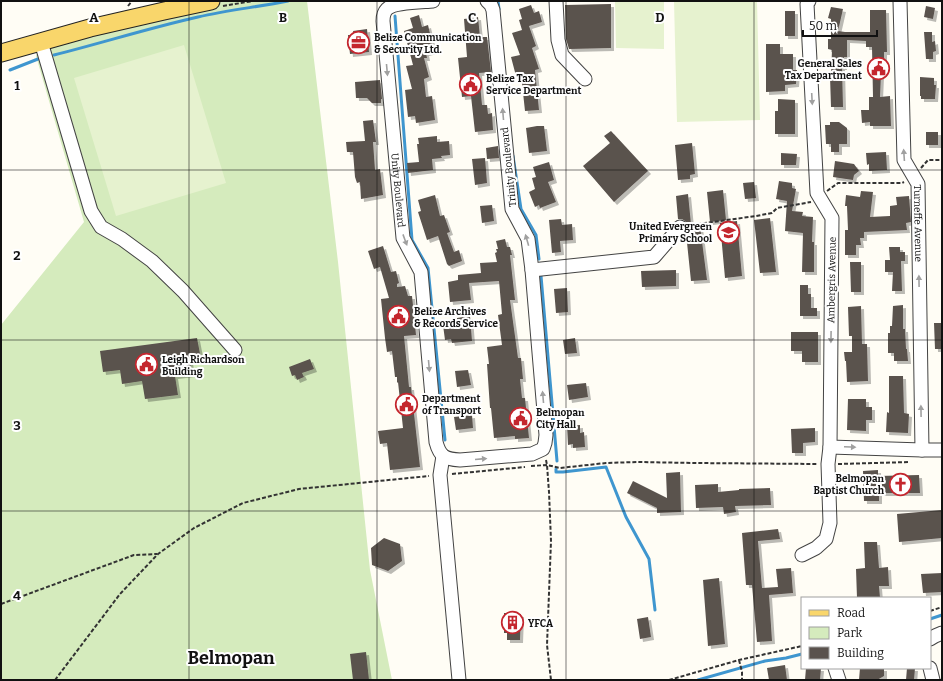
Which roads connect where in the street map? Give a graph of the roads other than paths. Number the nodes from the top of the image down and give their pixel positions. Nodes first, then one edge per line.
1 (211, 1) edge
2 (432, 1) edge
3 (487, 1) edge
4 (556, 1) edge
5 (900, 1) edge
6 (808, 3) edge
7 (41, 42) junction
8 (1, 53) edge
9 (585, 79) dead end
10 (680, 227) dead end
11 (532, 270) junction
12 (235, 350) dead end
13 (830, 447) junction
14 (922, 450) junction
15 (942, 450) edge
16 (443, 456) junction
17 (802, 554) dead end
18 (942, 633) edge
19 (931, 638) edge
20 (835, 669) edge
21 (930, 669) edge
22 (460, 680) edge
23 (839, 680) edge
24 (933, 680) edge

1 - 7 main road
2 -> 16 street, Unity Boulevard
11 -> 3 street, Trinity Boulevard
4 - 9 street
14 -> 5 street, Turneffe Avenue
6 -> 13 street, Ambergris Avenue
7 - 8 main road
7 - 12 street
10 - 11 street
16 -> 11 street, Trinity Boulevard
13 -> 14 street
13 - 17 street, Ambergris Avenue
14 - 15 street
16 - 22 street
18 - 19 street
20 - 23 street
21 - 24 street

